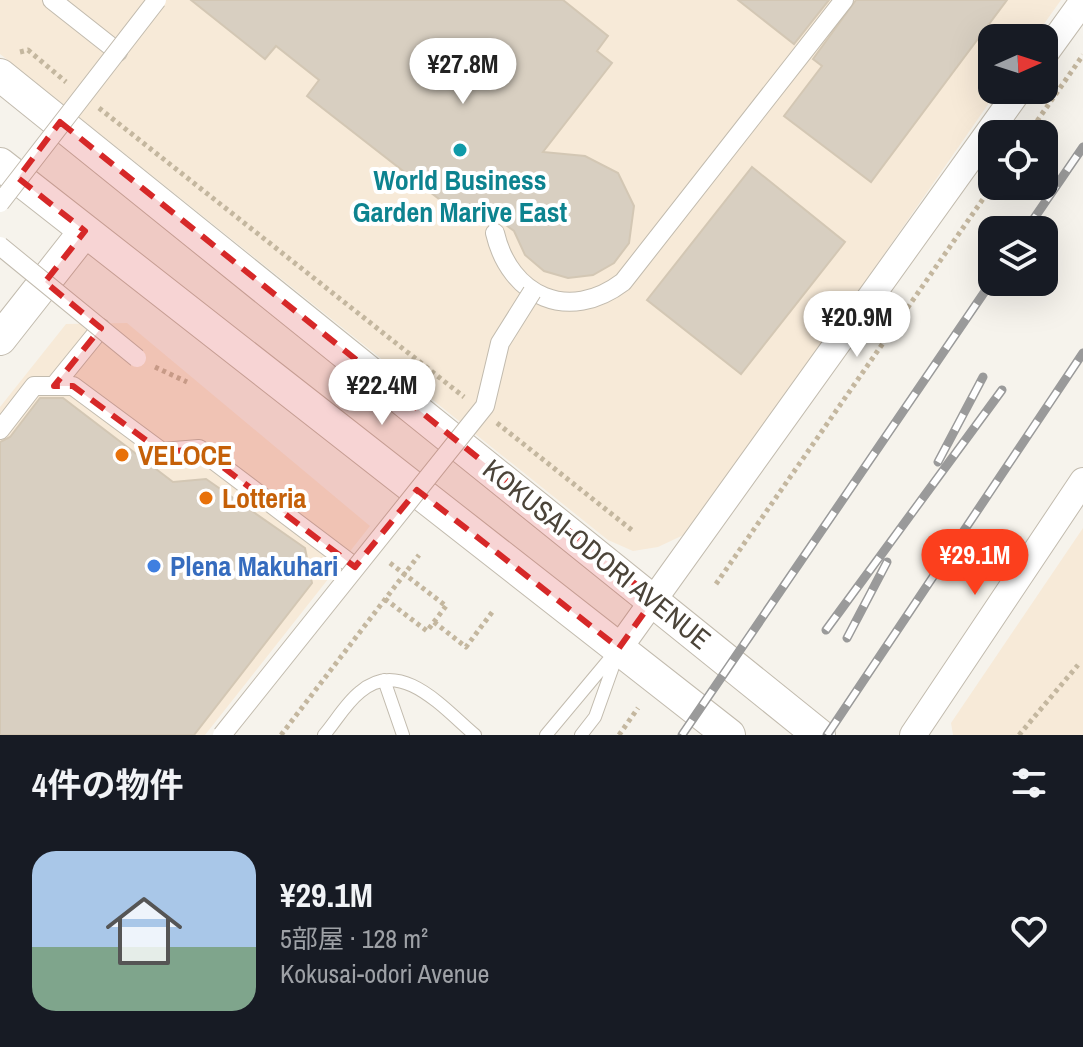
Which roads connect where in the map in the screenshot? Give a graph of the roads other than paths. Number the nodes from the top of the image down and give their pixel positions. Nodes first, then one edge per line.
1 (52, 0) edge
2 (157, 0) edge
3 (844, 0) edge
4 (1083, 1) edge
5 (1058, 36) edge
6 (118, 52) junction
7 (4, 60) edge
8 (1009, 104) edge
9 (0, 164) edge
10 (0, 203) edge
11 (85, 231) junction
12 (495, 233) dead end
13 (0, 246) edge
14 (532, 292) junction
15 (101, 328) junction
16 (0, 339) edge
17 (137, 358) road end
18 (54, 386) junction
19 (0, 430) edge
20 (1083, 481) edge
21 (355, 567) junction
22 (654, 599) junction
23 (619, 648) junction
24 (384, 680) junction
25 (222, 735) edge
26 (324, 735) edge
27 (403, 735) edge
28 (475, 735) edge
29 (546, 735) edge
30 (581, 735) edge
31 (729, 735) edge
32 (819, 735) edge
33 (913, 735) edge

1 - 6 street
2 - 6 street, bridge
3 - 14 street
4 - 5 street
6 - 10 street, bridge
7 - 22 street, KOKUSAI-ODORI AVENUE
8 - 22 street
9 - 11 street, KOKUSAI-ODORI AVENUE
11 - 16 street
11 - 23 street, KOKUSAI-ODORI AVENUE
12 - 14 street
13 - 15 street, bridge
14 - 21 street, bridge
15 - 17 street, bridge
15 - 18 street
18 - 19 street
18 - 21 street
20 - 33 street
21 - 25 street, bridge
22 - 23 street
22 - 32 street, KOKUSAI-ODORI AVENUE
23 - 29 lane
23 - 30 lane
23 - 31 street, KOKUSAI-ODORI AVENUE
24 - 26 lane
24 - 27 lane
24 - 28 lane

